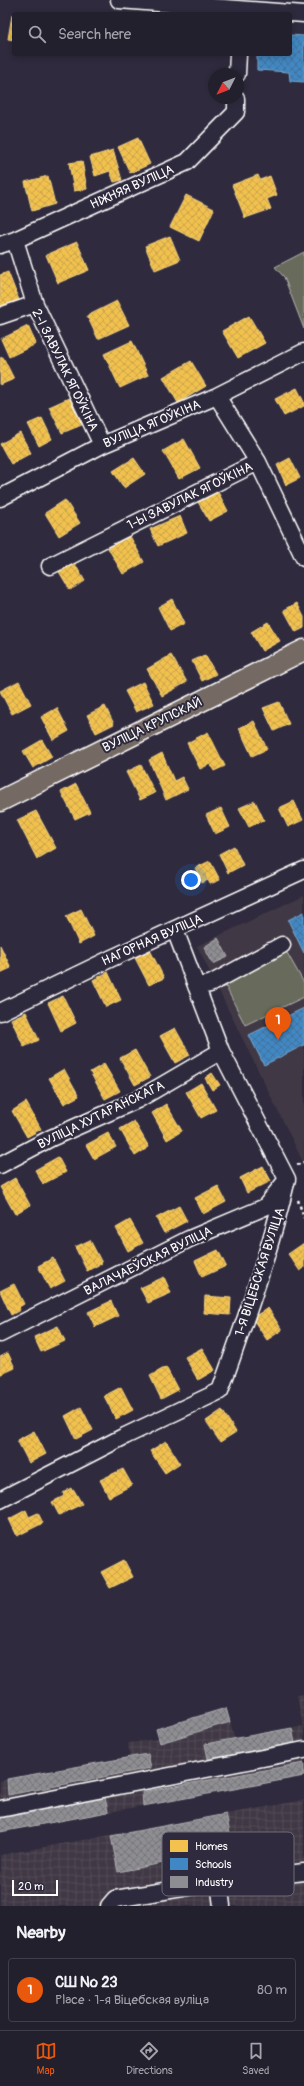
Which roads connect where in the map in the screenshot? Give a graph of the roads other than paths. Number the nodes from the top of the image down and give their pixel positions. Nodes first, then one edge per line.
1 (119, 0) edge
2 (240, 12) edge
3 (292, 14) edge
4 (304, 14) edge
5 (238, 56) edge
6 (237, 68) edge
7 (236, 104) edge
8 (7, 242) edge
9 (35, 304) junction
10 (0, 316) edge
11 (304, 352) edge
12 (217, 396) junction
13 (102, 445) junction
14 (258, 462) junction
15 (0, 498) edge
16 (304, 558) edge
17 (50, 566) dead end
18 (304, 650) edge
19 (0, 801) edge
20 (304, 870) edge
21 (175, 930) junction
22 (282, 946) dead end
23 (196, 986) junction
24 (0, 1012) edge
25 (221, 1052) junction
26 (0, 1165) edge
27 (287, 1179) junction
28 (0, 1334) edge
29 (0, 1500) edge
30 (304, 1750) edge
31 (0, 1809) edge
32 (304, 1872) edge
33 (294, 1873) edge
34 (162, 1891) edge
35 (221, 1896) edge
36 (109, 1906) edge
37 (222, 1906) edge

1 - 2 street
3 - 4 street
5 - 6 street
7 - 8 street, НІЖНЯЯ ВУЛІЦА
8 - 9 street
9 - 10 street, 2-І ЗАВУЛАК ЯГОЎКІНА
9 - 13 street, 2-І ЗАВУЛАК ЯГОЎКІНА
11 - 12 street, ВУЛІЦА ЯГОЎКІНА
12 - 13 street, ВУЛІЦА ЯГОЎКІНА
12 - 14 street
13 - 15 street, ВУЛІЦА ЯГОЎКІНА
14 - 16 street, 1-Ы ЗАВУЛАК ЯГОЎКІНА
14 - 17 street, 1-Ы ЗАВУЛАК ЯГОЎКІНА
18 - 19 main road, ВУЛІЦА КРУПСКАЙ
20 - 21 street, НАГОРНАЯ ВУЛІЦА
21 - 23 street
21 - 24 street, НАГОРНАЯ ВУЛІЦА
22 - 23 street
23 - 25 street
25 - 26 street, ВУЛІЦА ХУТАРАНСКАГА
25 - 27 street
27 - 28 street, ВАЛАЧАЕЎСКАЯ ВУЛІЦА
27 - 29 street, 1-Я ВІЦЕБСКАЯ ВУЛІЦА
30 - 31 street
32 - 33 street
34 - 36 street
35 - 37 street

